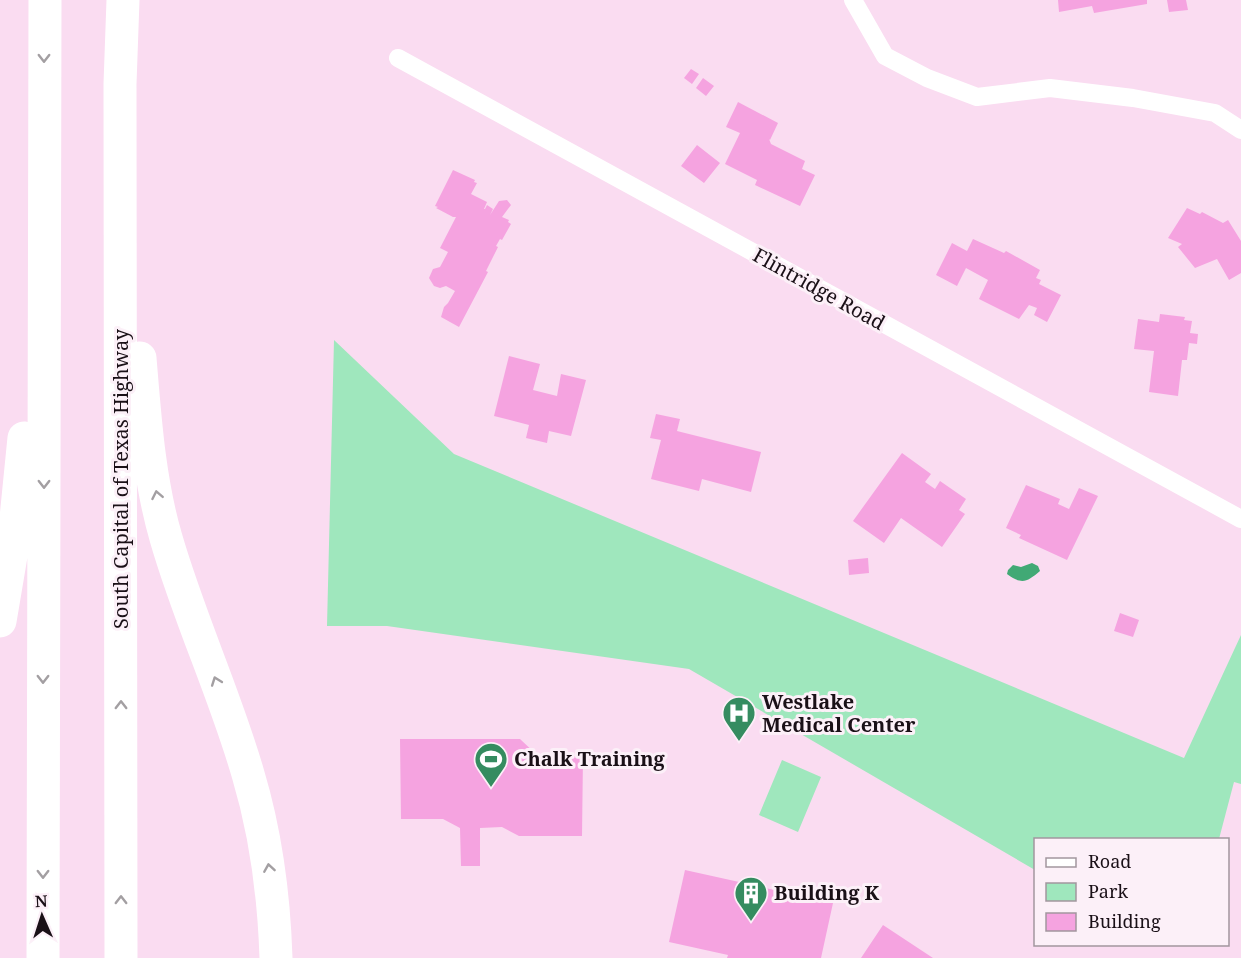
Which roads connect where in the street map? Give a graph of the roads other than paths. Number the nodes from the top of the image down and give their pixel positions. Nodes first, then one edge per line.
1 (45, 0) edge
2 (123, 0) edge
3 (853, 0) edge
4 (398, 58) dead end
5 (120, 84) junction
6 (1241, 130) edge
7 (44, 185) junction
8 (1241, 519) edge
9 (0, 621) edge
10 (43, 958) edge
11 (121, 958) edge
12 (276, 958) edge

1 -> 7 highway
2 - 5 highway, South Capital of Texas Highway
3 - 6 street
4 - 8 street, Flintridge Road
11 -> 5 highway, South Capital of Texas Highway
12 -> 5 highway
7 - 9 highway
7 -> 10 highway

